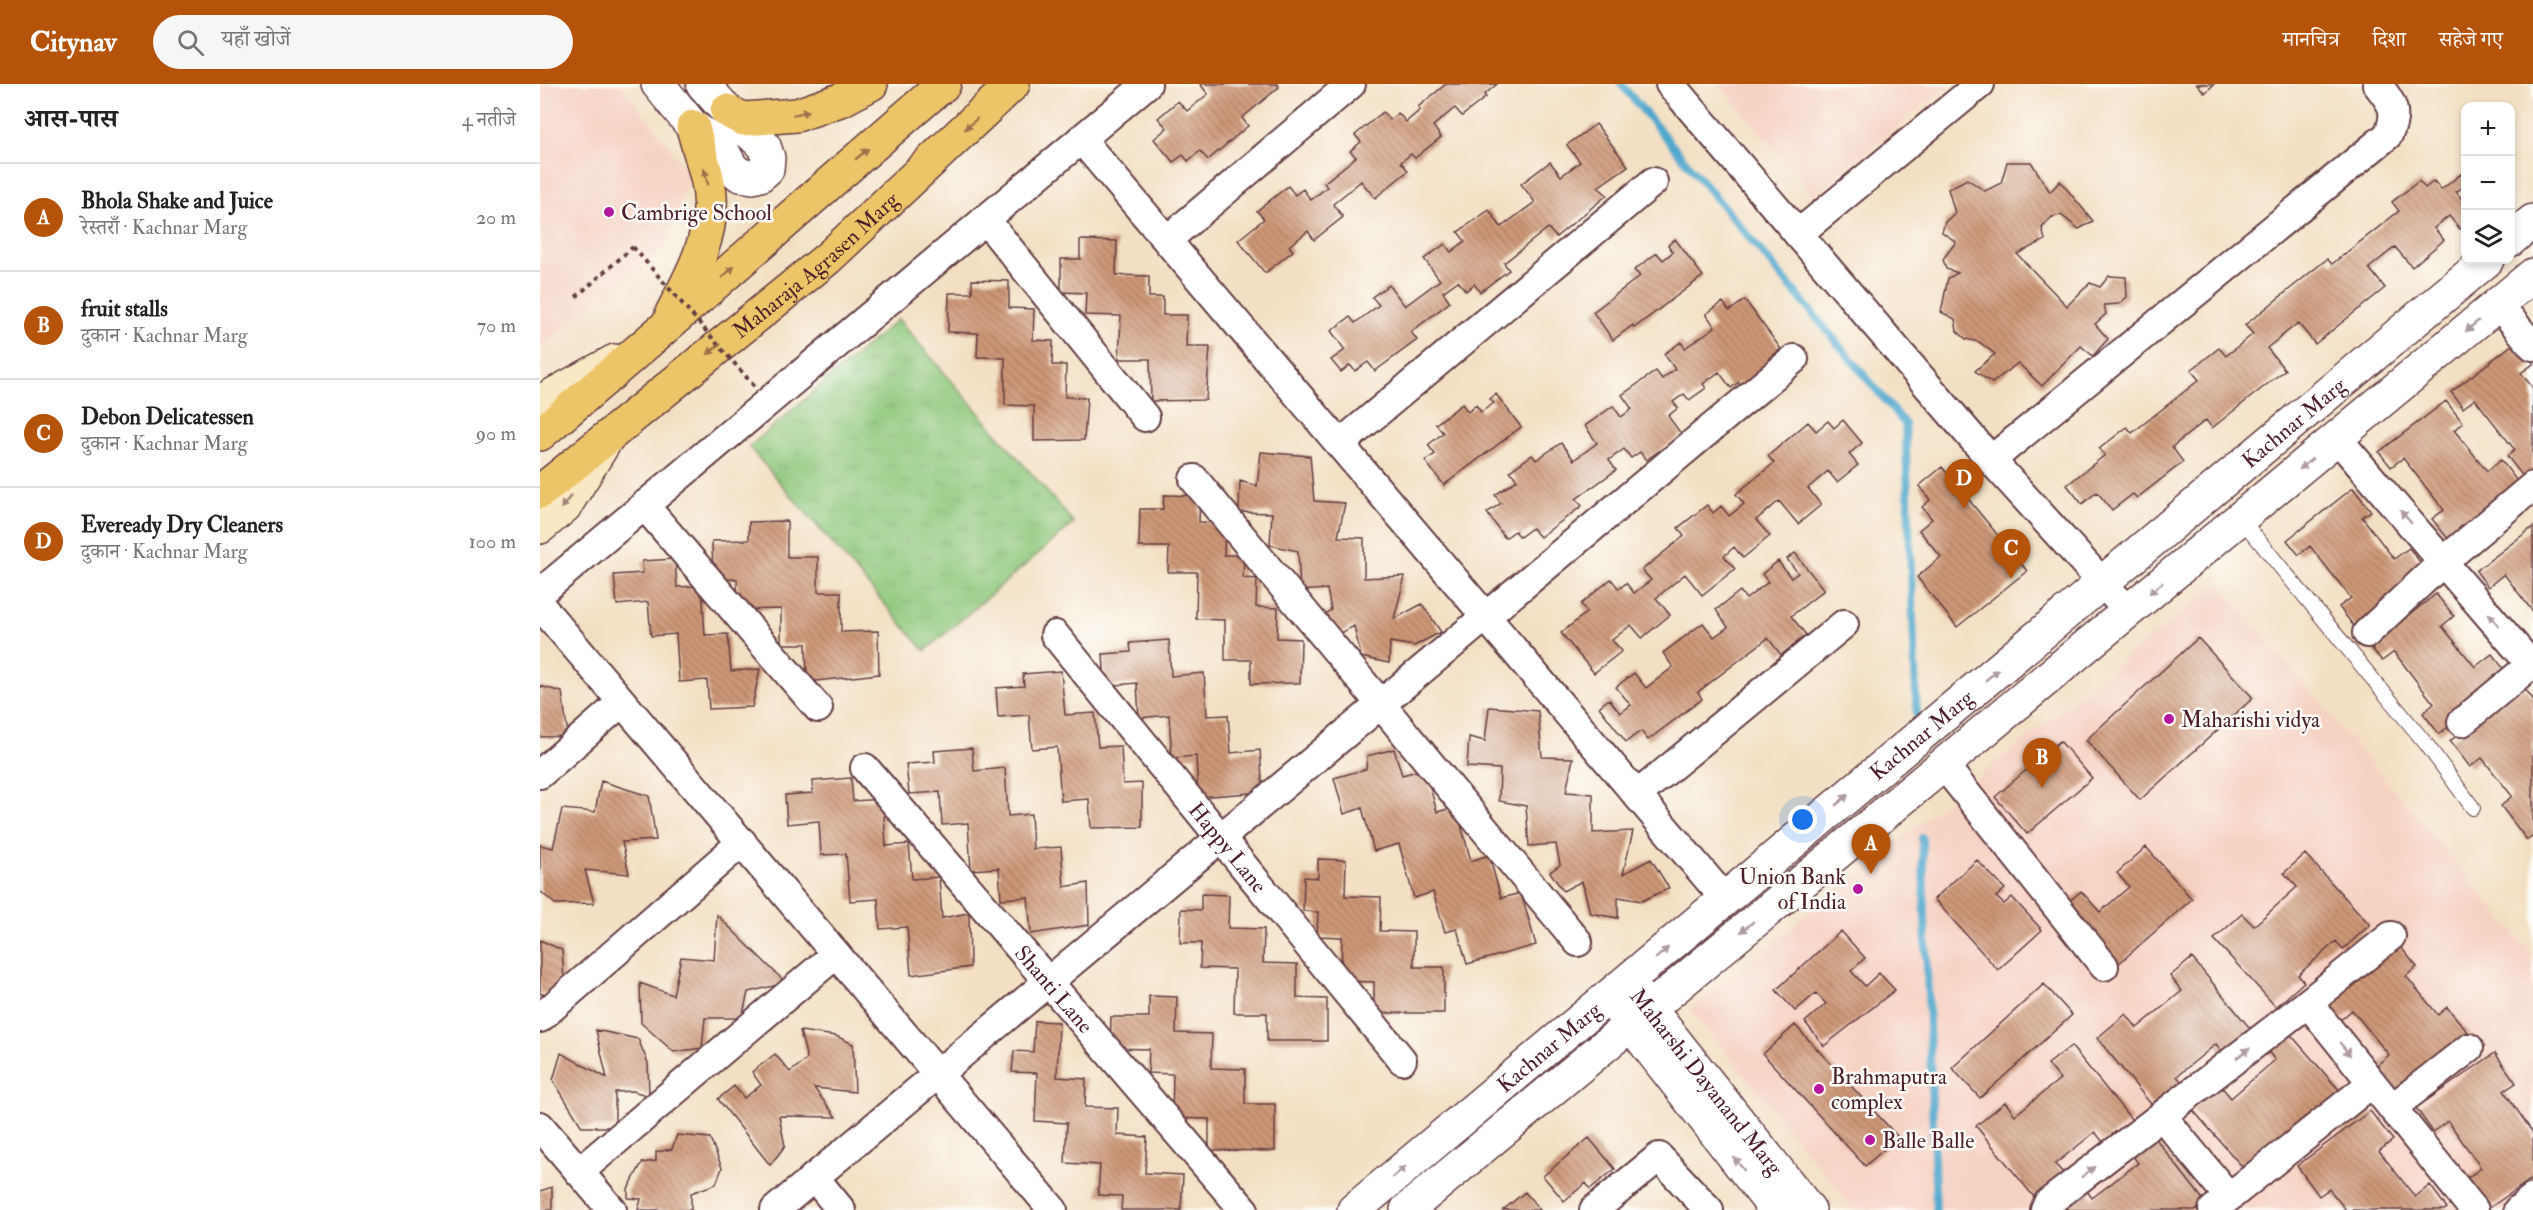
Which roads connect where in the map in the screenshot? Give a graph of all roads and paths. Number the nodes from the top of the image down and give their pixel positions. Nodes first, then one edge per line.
1 (658, 84) edge
2 (703, 84) edge
3 (871, 84) edge
4 (944, 84) edge
5 (1013, 84) edge
6 (1147, 84) edge
7 (1351, 84) edge
8 (1670, 84) edge
9 (1980, 84) edge
10 (2377, 84) edge
11 (727, 111) junction
12 (693, 127) junction
13 (1081, 139) junction
14 (1653, 182) dead end
15 (985, 219) junction
16 (2533, 221) edge
17 (1798, 234) junction
18 (2515, 237) edge
19 (1167, 240) junction
20 (2482, 264) edge
21 (2533, 275) edge
22 (576, 297) dead end
23 (2498, 304) junction
24 (658, 335) junction
25 (2533, 346) edge
26 (1794, 359) dead end
27 (755, 387) dead end
28 (540, 402) edge
29 (1145, 417) dead end
30 (540, 434) edge
31 (608, 436) junction
32 (2337, 438) junction
33 (1340, 444) junction
34 (1991, 460) junction
35 (1194, 479) dead end
36 (2533, 486) edge
37 (540, 492) edge
38 (644, 505) junction
39 (2241, 519) junction
40 (540, 527) edge
41 (2444, 561) junction
42 (2103, 581) junction
43 (540, 593) edge
44 (540, 605) edge
45 (2128, 611) junction
46 (1486, 616) junction
47 (1844, 624) dead end
48 (2367, 633) dead end
49 (1054, 635) dead end
50 (2532, 665) edge
51 (622, 702) junction
52 (1382, 703) junction
53 (818, 708) dead end
54 (2463, 722) dead end
55 (1943, 764) junction
56 (865, 768) dead end
57 (540, 774) edge
58 (1637, 795) junction
59 (2473, 808) dead end
60 (1221, 838) junction
61 (742, 842) junction
62 (1725, 899) junction
63 (2391, 936) dead end
64 (1578, 942) dead end
65 (836, 954) junction
66 (2104, 966) dead end
67 (1048, 981) junction
68 (1618, 989) junction
69 (2308, 1003) junction
70 (1640, 1016) junction
71 (540, 1018) edge
72 (2469, 1048) dead end
73 (1402, 1060) dead end
74 (938, 1074) junction
75 (2372, 1083) junction
76 (2392, 1108) junction
77 (2162, 1116) junction
78 (540, 1126) edge
79 (579, 1172) junction
80 (814, 1177) junction
81 (2533, 1198) edge
82 (2221, 1204) edge
83 (612, 1210) edge
84 (775, 1210) edge
85 (841, 1210) edge
86 (1053, 1210) edge
87 (1244, 1210) edge
88 (1354, 1210) edge
89 (1407, 1210) edge
90 (1594, 1210) edge
91 (1709, 1210) edge
92 (1776, 1210) edge
93 (1809, 1210) edge
94 (2045, 1210) edge
95 (2474, 1210) edge
96 (2518, 1210) edge

1 - 12 street
2 - 11 street
11 -> 3 main road
24 -> 4 main road
5 -> 31 main road, Maharaja Agrasen Marg
6 - 13 street
7 - 19 street
8 - 17 street
9 - 17 street
10 - 34 street
11 - 12 street
24 -> 12 main road
13 - 15 street
13 - 19 street
14 - 33 street
15 - 29 street
15 - 38 street
16 - 18 street
17 - 34 street
19 - 33 street
20 - 42 street, Kachnar Marg
21 - 23 street, Kachnar Marg
22 - 27 path, bridge
23 - 25 street
23 -> 32 street, Kachnar Marg
24 - 28 main road
24 - 30 main road
26 - 46 street
31 - 37 main road, Maharaja Agrasen Marg
31 -> 40 main road
32 -> 39 street, Kachnar Marg
41 -> 32 street
33 - 46 street
34 - 42 street
35 - 52 street
36 - 41 street
38 - 43 street
38 - 53 street
39 -> 45 street, Kachnar Marg
39 - 59 lane
41 - 48 street
50 -> 41 street
42 - 45 street
62 -> 42 street, Kachnar Marg
44 - 51 street
45 - 55 street, Kachnar Marg
46 - 52 street
46 - 58 street
47 - 58 street
49 - 60 street, Happy Lane
50 - 54 street
51 - 57 street
51 - 61 street
52 - 60 street
52 - 64 street
55 - 66 street
55 -> 70 street, Kachnar Marg
56 - 67 street, Shanti Lane
58 - 62 street
60 - 67 street
60 - 73 street, Happy Lane
61 - 65 street
61 - 71 street
68 -> 62 street, Kachnar Marg
63 - 69 street
65 - 74 street
65 - 79 street
67 - 74 street
67 - 87 street, Shanti Lane
68 - 70 street, Maharshi Dayanand Marg
88 -> 68 street, Kachnar Marg
69 -> 75 street
77 -> 69 street
70 - 89 street, Kachnar Marg
92 -> 70 street, Maharshi Dayanand Marg
70 - 93 street, Maharshi Dayanand Marg
72 - 76 street
74 - 80 street
74 - 86 street
75 - 76 street
75 - 82 street
76 - 95 street
77 - 82 street
94 -> 77 street
78 - 79 street
79 - 83 street
80 - 84 street
80 - 85 street
81 - 96 street
90 - 91 street

